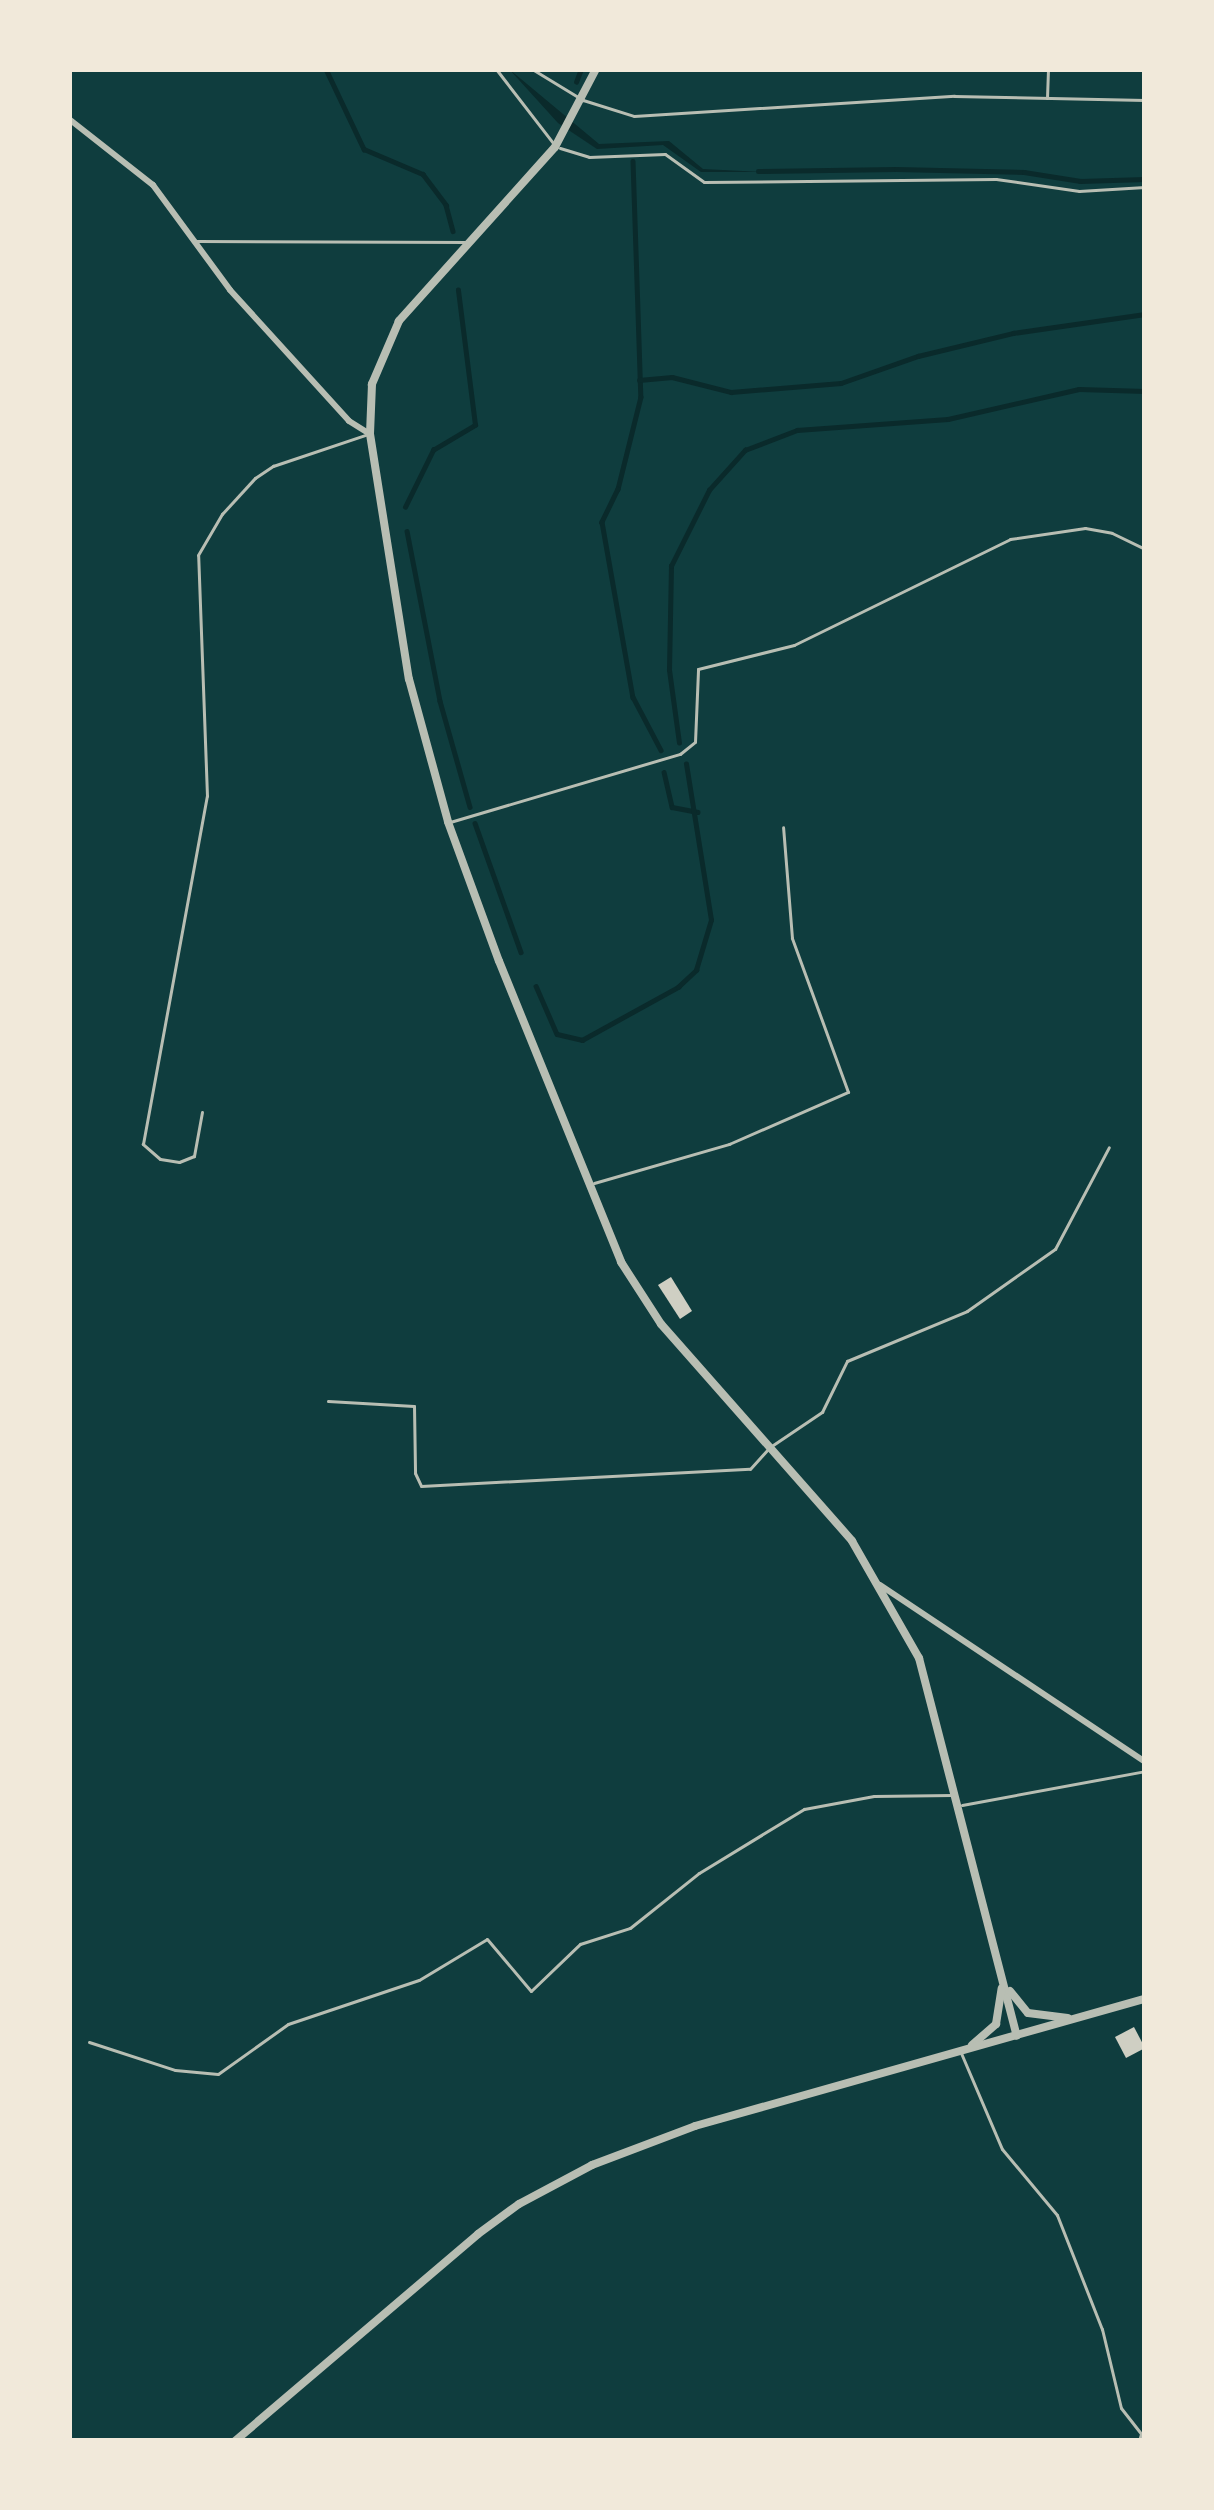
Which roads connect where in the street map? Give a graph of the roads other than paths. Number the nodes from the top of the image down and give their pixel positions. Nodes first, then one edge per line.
1 (496, 69) edge
2 (532, 69) edge
3 (596, 69) edge
4 (1048, 69) edge
5 (1047, 100) junction
6 (1145, 100) edge
7 (580, 105) junction
8 (69, 119) edge
9 (555, 147) junction
10 (1145, 188) edge
11 (197, 241) junction
12 (470, 242) junction
13 (370, 434) junction
14 (1145, 549) edge
15 (448, 822) junction
16 (783, 827) dead end
17 (202, 1112) dead end
18 (1108, 1147) dead end
19 (586, 1185) junction
20 (328, 1401) dead end
21 (770, 1447) junction
22 (880, 1585) junction
23 (1145, 1762) edge
24 (1145, 1771) edge
25 (958, 1794) junction
26 (960, 1805) junction
27 (1003, 1980) junction
28 (1145, 1999) edge
29 (1081, 2018) junction
30 (1017, 2036) junction
31 (88, 2042) dead end
32 (963, 2051) junction
33 (235, 2441) edge
34 (1139, 2441) edge

1 - 9 lane
2 - 7 lane
3 - 7 street
4 - 5 lane
5 - 6 lane
5 - 7 lane
7 - 9 street
8 - 11 street
9 - 10 lane
9 - 12 street
11 - 12 lane
11 - 13 street
12 - 13 street
13 - 15 street
13 - 17 lane
14 - 15 lane
15 - 19 street
16 - 19 lane
18 - 21 lane
19 - 21 street
20 - 21 lane
21 - 22 street
22 - 23 street
22 - 25 street
24 - 26 lane
25 - 26 street
25 - 31 lane
26 - 27 street
27 - 29 street
27 - 30 street
27 - 32 street
28 - 29 street
29 - 30 street
30 - 32 street
32 - 33 street
32 - 34 lane

